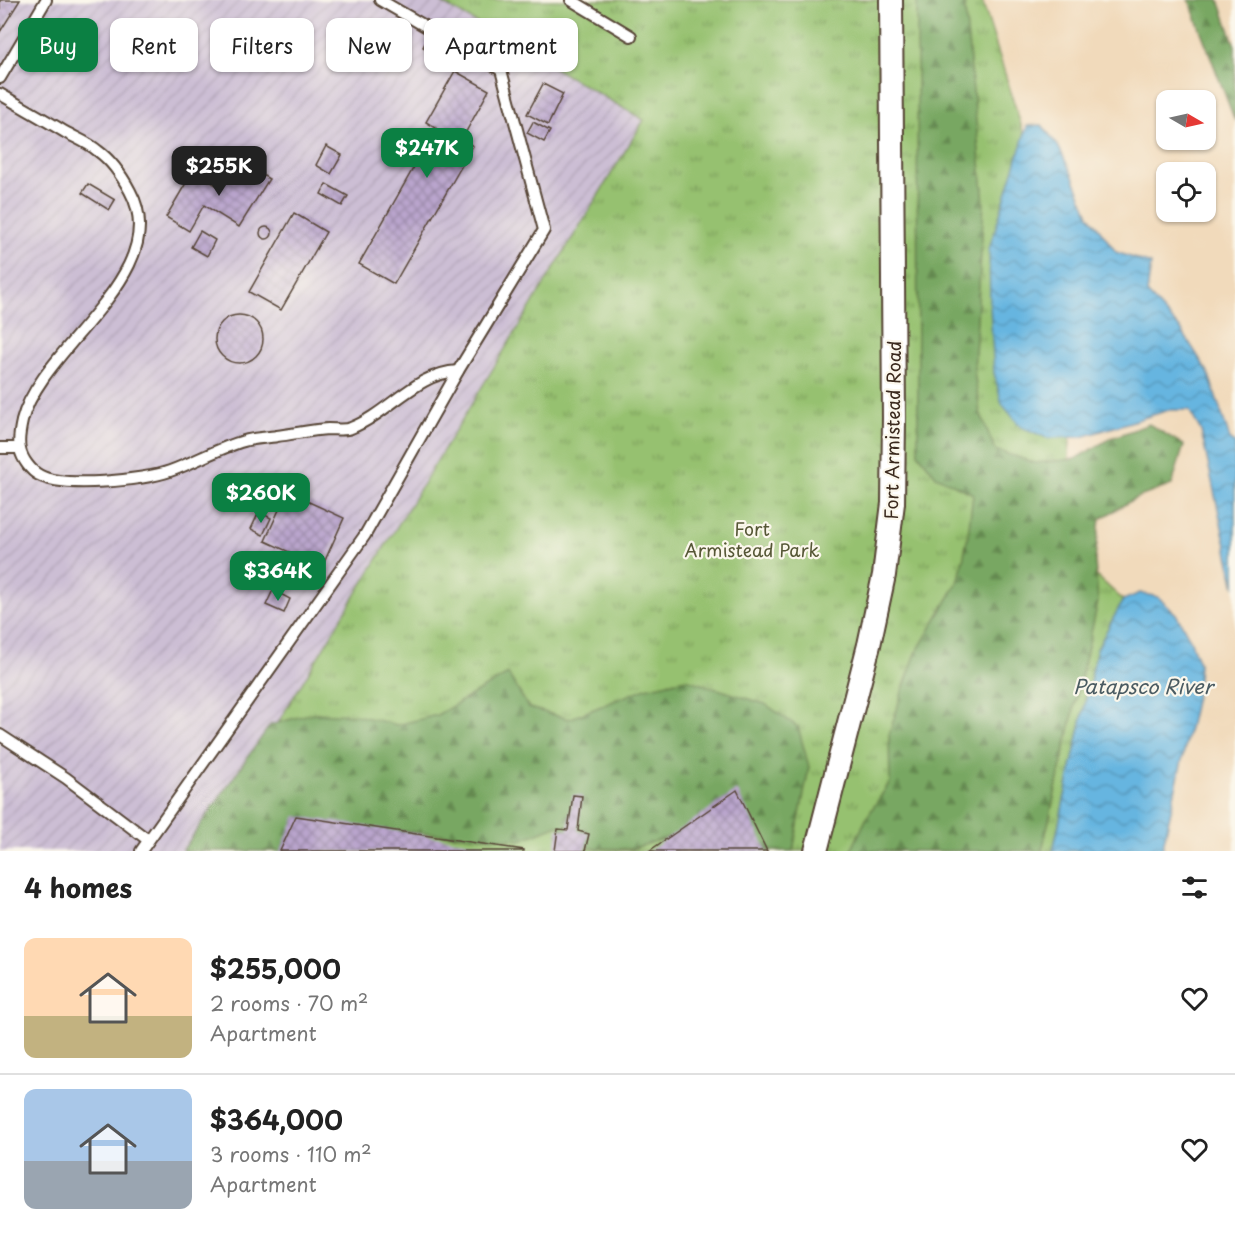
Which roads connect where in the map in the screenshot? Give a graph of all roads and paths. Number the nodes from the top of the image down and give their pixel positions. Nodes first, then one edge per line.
1 (46, 0) edge
2 (380, 0) edge
3 (571, 0) edge
4 (891, 0) edge
5 (631, 36) dead end
6 (0, 78) edge
7 (0, 94) edge
8 (458, 371) junction
9 (0, 448) edge
10 (19, 448) junction
11 (0, 735) edge
12 (148, 840) junction
13 (141, 851) edge
14 (816, 851) edge

1 - 6 lane
2 - 8 lane
3 - 5 lane
4 - 14 street, Fort Armistead Road
7 - 10 lane
8 - 10 lane
8 - 12 lane
9 - 10 lane
11 - 12 lane
12 - 13 lane

